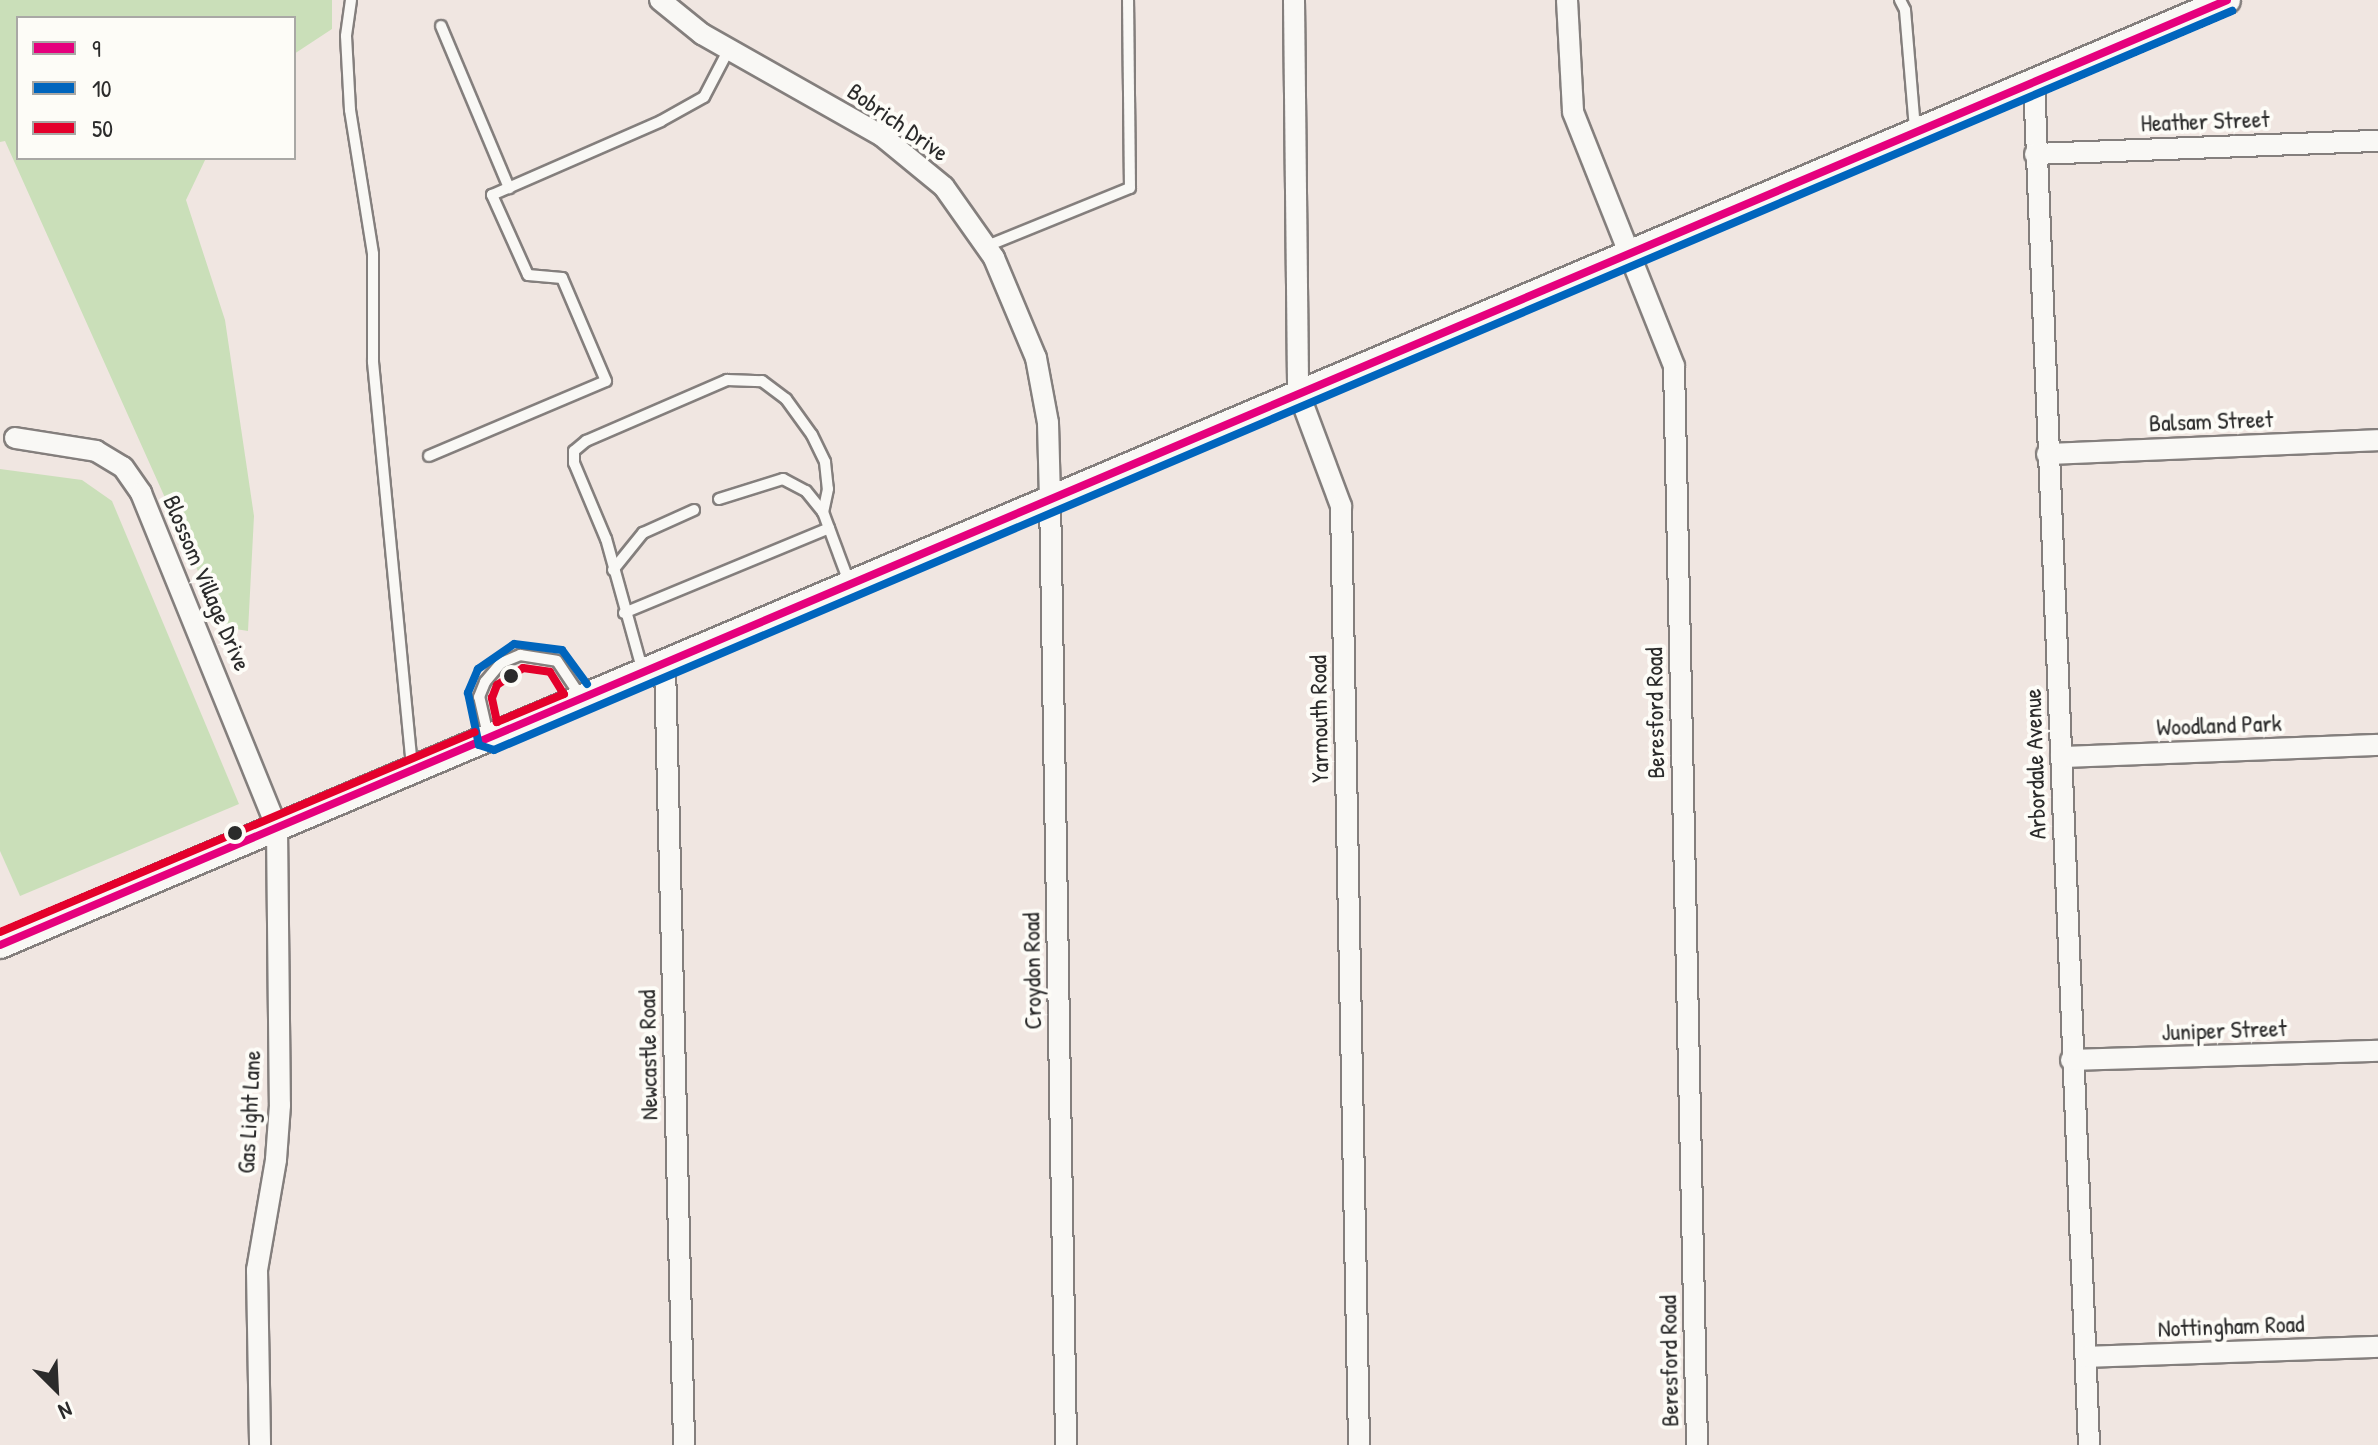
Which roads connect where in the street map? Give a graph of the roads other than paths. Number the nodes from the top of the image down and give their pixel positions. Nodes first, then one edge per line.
1 (351, 0) edge
2 (660, 0) edge
3 (1128, 0) edge
4 (1294, 0) edge
5 (1567, 0) edge
6 (1900, 0) edge
7 (2227, 0) edge
8 (441, 26) dead end
9 (729, 49) junction
10 (2034, 81) junction
11 (1915, 131) junction
12 (2378, 141) edge
13 (2035, 154) junction
14 (509, 188) junction
15 (987, 246) junction
16 (1628, 253) junction
17 (1298, 391) junction
18 (7, 435) edge
19 (2378, 440) edge
20 (2047, 454) junction
21 (429, 456) dead end
22 (1050, 497) junction
23 (719, 499) dead end
24 (694, 510) dead end
25 (823, 512) junction
26 (829, 528) junction
27 (613, 570) junction
28 (850, 584) junction
29 (624, 613) junction
30 (654, 669) junction
31 (582, 699) junction
32 (489, 739) junction
33 (2378, 745) edge
34 (2061, 757) junction
35 (413, 771) junction
36 (277, 828) junction
37 (0, 945) edge
38 (2378, 1051) edge
39 (2071, 1060) junction
40 (2378, 1347) edge
41 (2086, 1357) junction
42 (260, 1445) edge
43 (684, 1445) edge
44 (1066, 1445) edge
45 (1359, 1445) edge
46 (1697, 1445) edge
47 (2089, 1445) edge

1 - 35 lane
2 - 9 street, Bobrich Drive
3 - 15 lane
4 - 17 street, Yarmouth Road
5 - 16 street, Beresford Road
6 - 11 lane
7 - 10 street
8 - 14 lane
9 - 14 lane
9 - 15 street, Bobrich Drive
10 - 11 street
10 - 13 street, Arbordale Avenue
11 - 16 street
12 - 13 street, Heather Street
13 - 20 street, Arbordale Avenue
14 - 21 lane
15 - 22 street, Bobrich Drive
16 - 17 street
16 - 46 street, Beresford Road
17 - 22 street
17 - 45 street, Yarmouth Road
18 - 36 street, Blossom Village Drive
19 - 20 street, Balsam Street
20 - 34 street, Arbordale Avenue
22 - 28 street
22 - 44 street, Croydon Road
23 - 25 lane
24 - 27 lane
25 - 26 lane
25 - 27 lane
26 - 28 lane
26 - 29 lane
27 - 29 lane
28 - 30 street
29 - 30 lane
30 - 31 street
30 - 43 street, Newcastle Road
31 - 32 street
31 - 32 lane
32 - 35 street
33 - 34 street, Woodland Park
34 - 39 street, Arbordale Avenue
35 - 36 street
36 - 37 street
36 - 42 street, Gas Light Lane
38 - 39 street, Juniper Street
39 - 41 street, Arbordale Avenue
40 - 41 street, Nottingham Road
41 - 47 street, Arbordale Avenue

